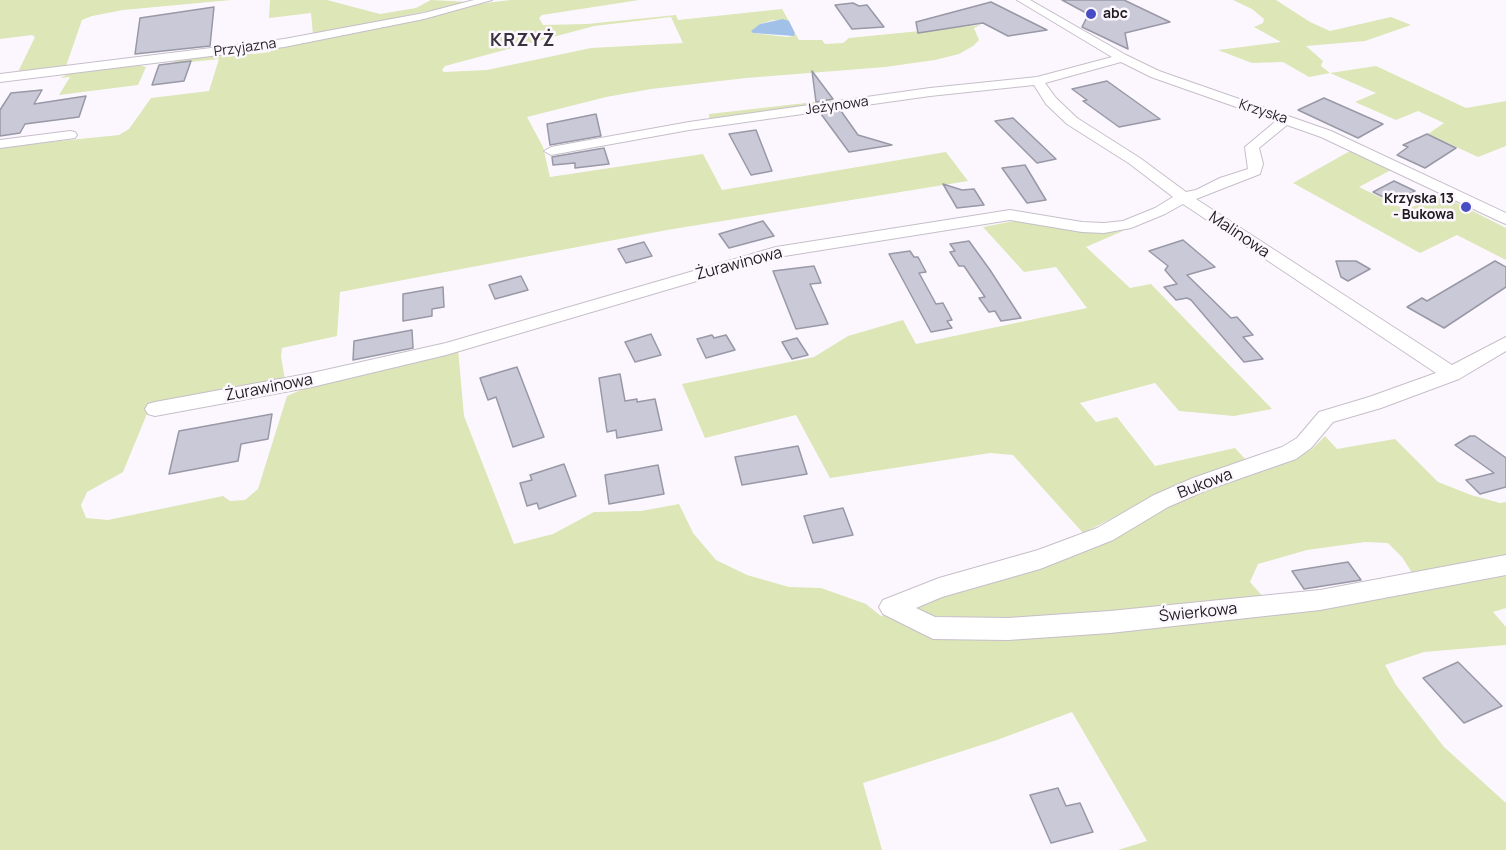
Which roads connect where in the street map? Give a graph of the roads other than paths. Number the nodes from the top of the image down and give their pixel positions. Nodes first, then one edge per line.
1 (488, 0) edge
2 (1022, 0) edge
3 (1122, 57) junction
4 (0, 78) edge
5 (1038, 81) junction
6 (1286, 119) junction
7 (70, 135) dead end
8 (0, 144) edge
9 (551, 151) dead end
10 (1183, 198) junction
11 (1506, 219) edge
12 (1506, 342) edge
13 (1452, 374) junction
14 (155, 409) dead end
15 (1506, 565) edge
16 (891, 607) joint

1 - 4 street, Przyjazna
2 - 3 street, Krzyska
3 - 5 street, Jeżynowa
3 - 6 street, Krzyska
5 - 9 street, Jeżynowa
5 - 10 street, Malinowa
6 - 10 street, Żurawinowa
6 - 11 street, Krzyska
7 - 8 street
10 - 13 street, Malinowa
10 - 14 street, Żurawinowa
12 - 13 street, Bukowa
13 - 16 street, Bukowa
15 - 16 street, Świerkowa

